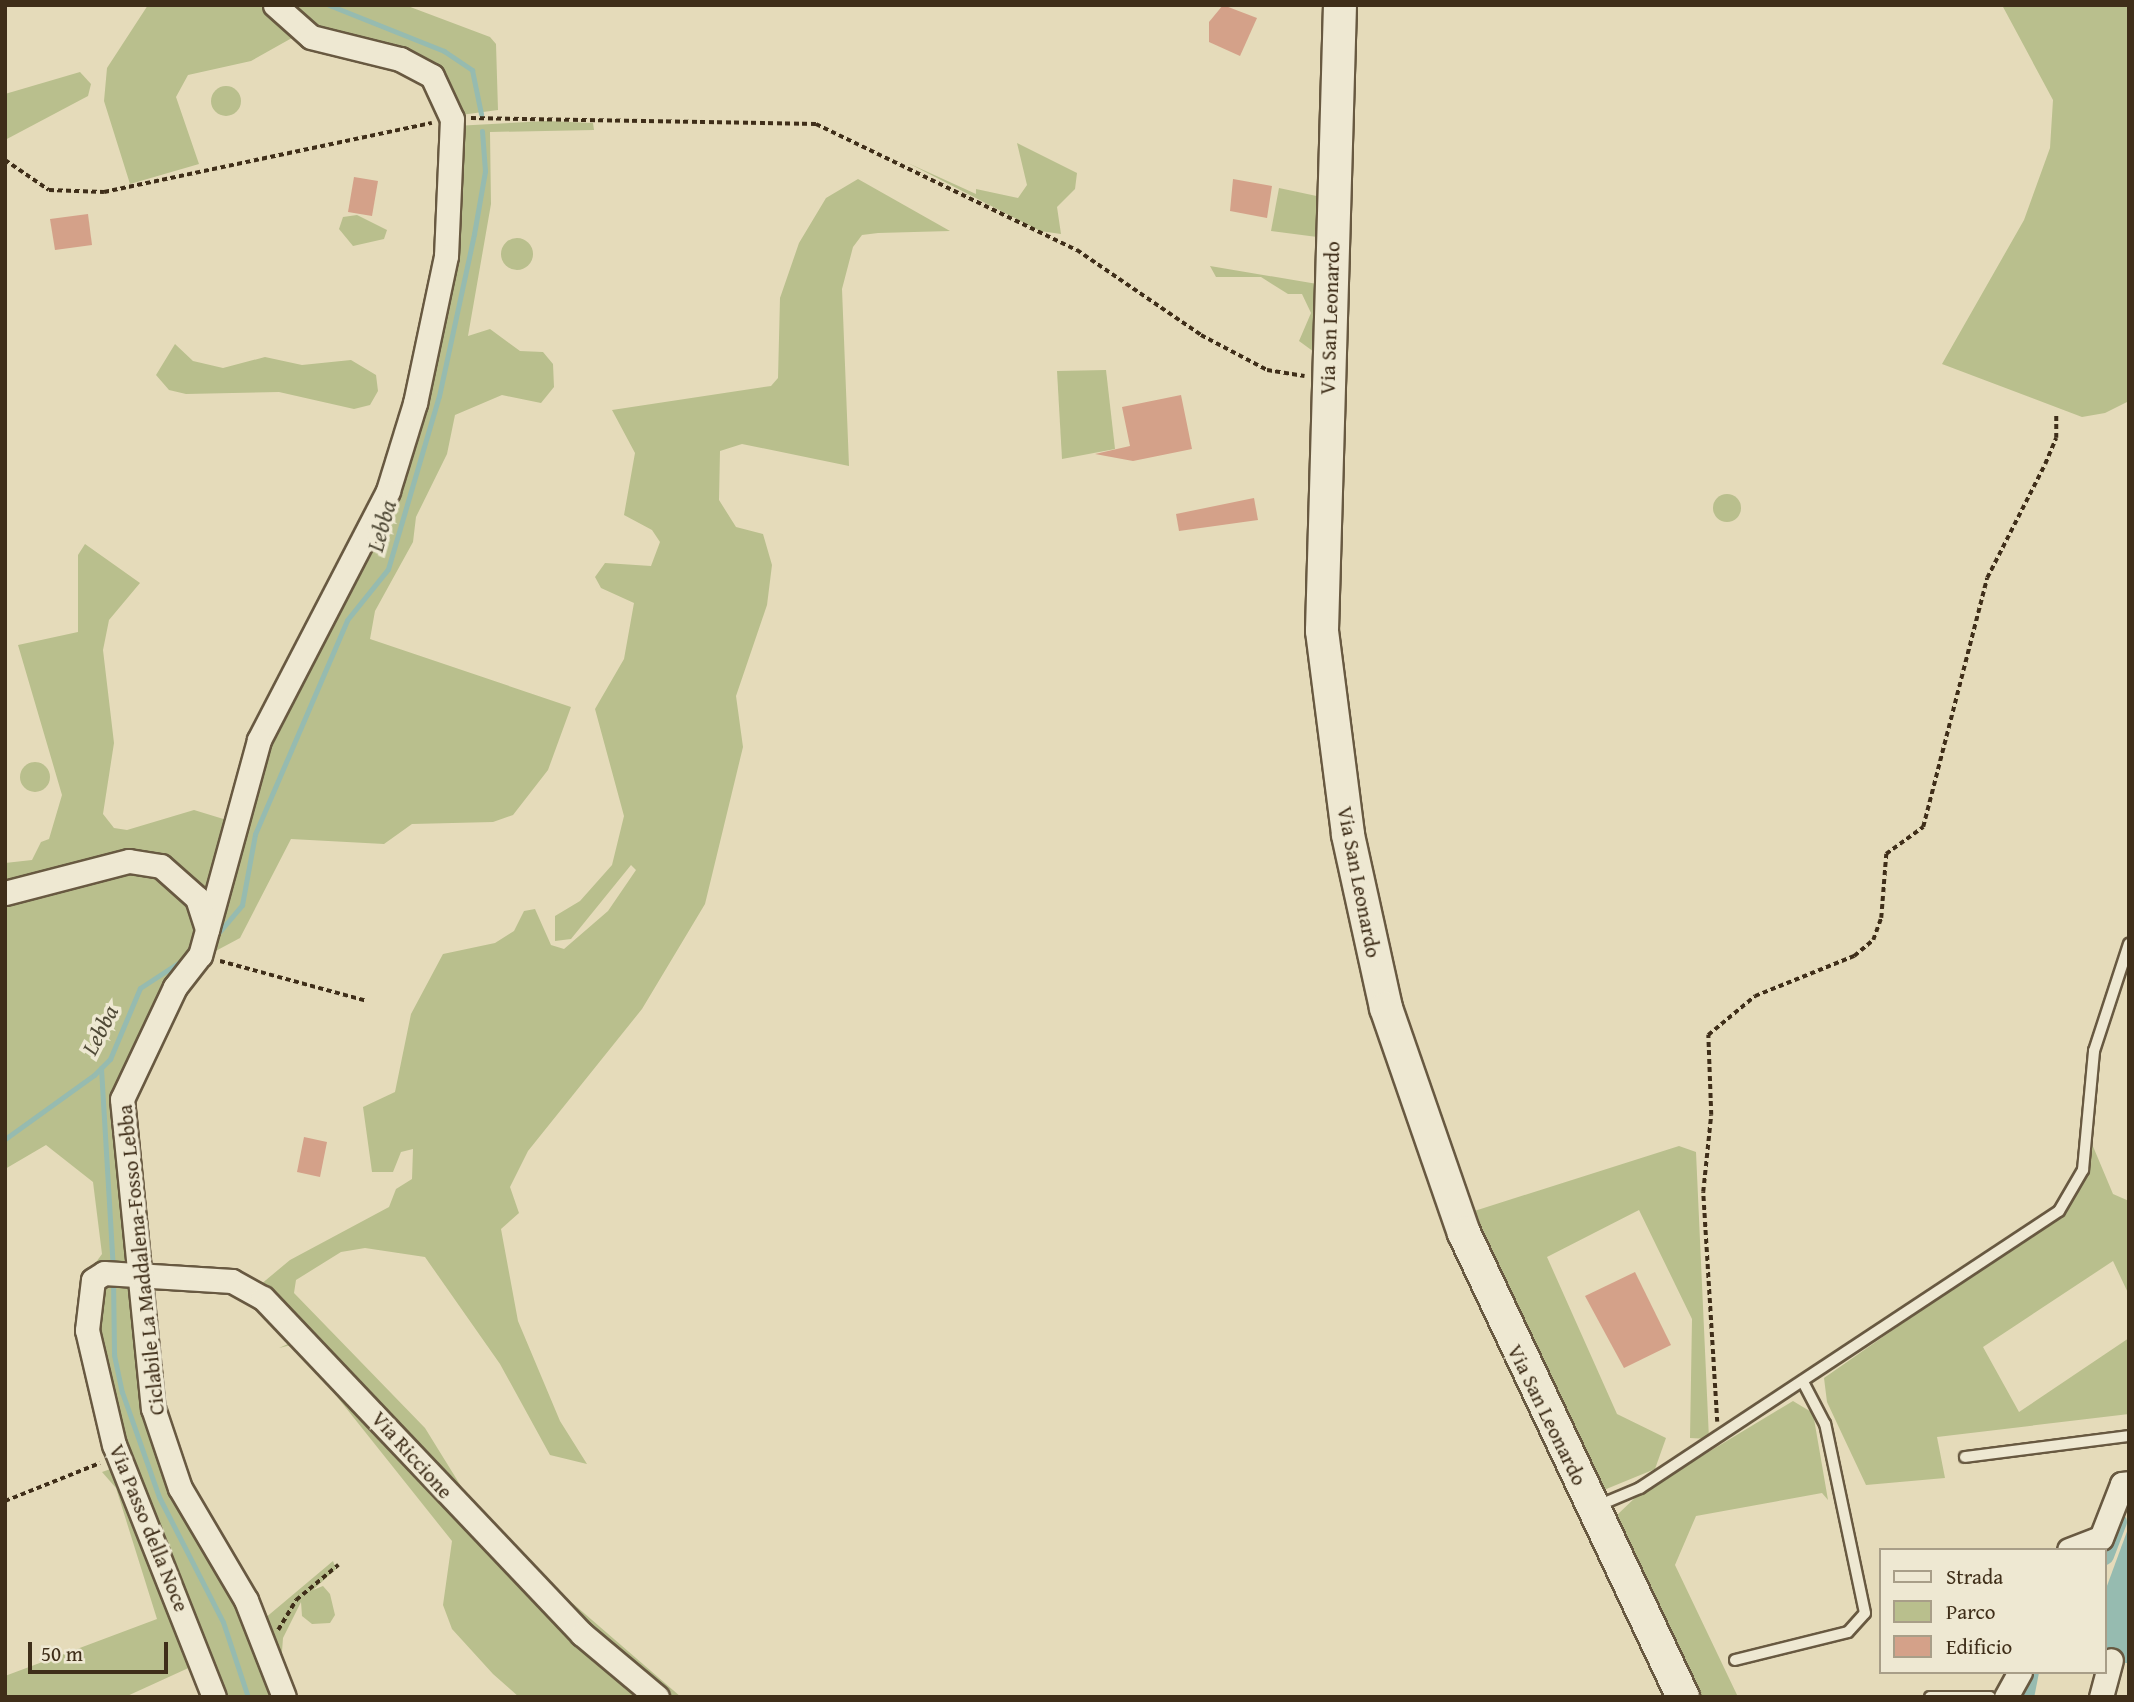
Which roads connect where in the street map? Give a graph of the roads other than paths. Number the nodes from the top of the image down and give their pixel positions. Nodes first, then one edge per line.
1 (275, 5) edge
2 (1340, 5) edge
3 (5, 893) edge
4 (207, 929) junction
5 (2129, 944) edge
6 (124, 1273) junction
7 (1802, 1382) junction
8 (2129, 1436) edge
9 (1965, 1457) dead end
10 (2129, 1483) edge
11 (1592, 1508) junction
12 (2074, 1548) edge
13 (1735, 1660) dead end
14 (2111, 1660) dead end
15 (2019, 1674) edge
16 (214, 1697) edge
17 (284, 1697) edge
18 (657, 1697) edge
19 (1683, 1697) edge
20 (1930, 1697) edge
21 (1990, 1697) edge
22 (2006, 1697) edge
23 (2101, 1697) edge

1 - 4 street, Ciclabile La Maddalena-Fosso Lebba
2 - 11 street, Via San Leonardo
3 - 4 street
4 - 6 street, Ciclabile La Maddalena-Fosso Lebba
5 - 7 lane
6 - 16 street, Via Passo della Noce
6 - 17 street, Ciclabile La Maddalena-Fosso Lebba
6 - 18 street, Via Riccione
7 - 11 lane
7 - 13 lane
8 - 9 lane
10 - 12 street
11 - 19 street, Via San Leonardo
14 - 23 street
15 - 22 street
20 - 21 lane

